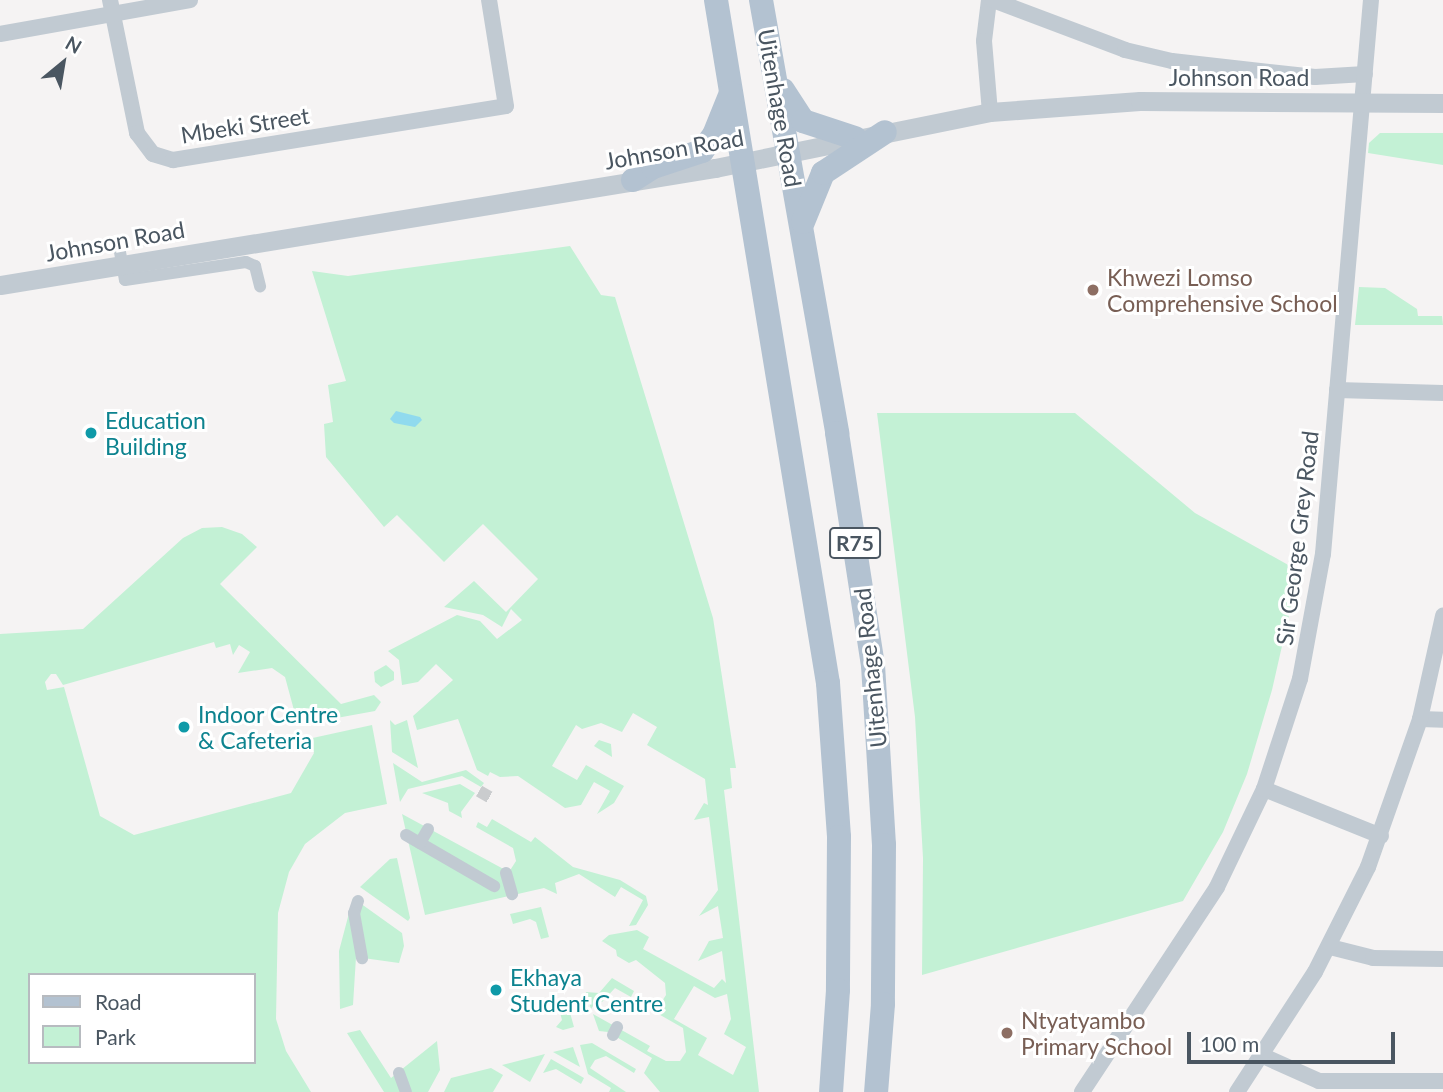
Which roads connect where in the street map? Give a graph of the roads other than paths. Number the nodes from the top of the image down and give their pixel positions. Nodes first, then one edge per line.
1 (110, 0) edge
2 (190, 0) edge
3 (489, 0) edge
4 (716, 0) edge
5 (761, 0) edge
6 (991, 0) edge
7 (1371, 0) edge
8 (113, 17) junction
9 (0, 34) edge
10 (1365, 74) junction
11 (774, 79) junction
12 (731, 93) junction
13 (1361, 102) junction
14 (1443, 103) edge
15 (990, 112) junction
16 (885, 132) junction
17 (855, 138) junction
18 (789, 154) junction
19 (743, 162) junction
20 (633, 180) junction
21 (802, 226) junction
22 (120, 252) dead end
23 (0, 285) edge
24 (260, 286) dead end
25 (1337, 390) junction
26 (1443, 393) edge
27 (1443, 617) edge
28 (1420, 719) junction
29 (1443, 720) edge
30 (1264, 789) junction
31 (428, 829) dead end
32 (406, 835) dead end
33 (1381, 836) junction
34 (420, 843) junction
35 (506, 873) dead end
36 (494, 886) dead end
37 (512, 894) dead end
38 (358, 901) dead end
39 (1330, 947) junction
40 (362, 958) dead end
41 (1443, 959) edge
42 (1263, 1056) junction
43 (398, 1073) dead end
44 (1443, 1081) edge
45 (407, 1092) edge
46 (831, 1092) edge
47 (876, 1092) edge
48 (1082, 1092) edge
49 (1237, 1092) edge

1 - 8 street, Mbeki Street
2 - 8 street
3 - 8 street, Mbeki Street
4 - 12 main road, Uitenhage Road / R75
5 - 11 main road, Uitenhage Road / R75
6 - 10 street
6 - 15 street
7 - 10 street, Sir George Grey Road
8 - 9 street
10 - 13 street, Sir George Grey Road
11 - 17 main road
11 - 18 main road, Uitenhage Road / R75
12 - 19 main road, Uitenhage Road / R75
12 - 20 main road
13 - 14 street, Johnson Road
13 - 15 street, Johnson Road
13 - 25 street, Sir George Grey Road
15 - 16 street, Johnson Road
16 - 17 street, Johnson Road
16 - 21 main road
17 - 18 street, Johnson Road
18 - 19 street, Johnson Road
18 - 21 main road, Uitenhage Road / R75
19 - 20 street, Johnson Road
19 - 46 main road, Uitenhage Road / R75
20 - 23 street, Johnson Road
21 - 47 main road, Uitenhage Road / R75
22 - 24 street
25 - 26 street
25 - 30 street, Sir George Grey Road
27 - 28 street
28 - 29 street
28 - 33 street
30 - 33 street
30 - 48 street, Sir George Grey Road
31 - 34 street
32 - 34 street
33 - 39 street
34 - 36 street
35 - 37 street
38 - 40 street
39 - 41 street
39 - 42 street
42 - 44 street
42 - 49 street
43 - 45 street

